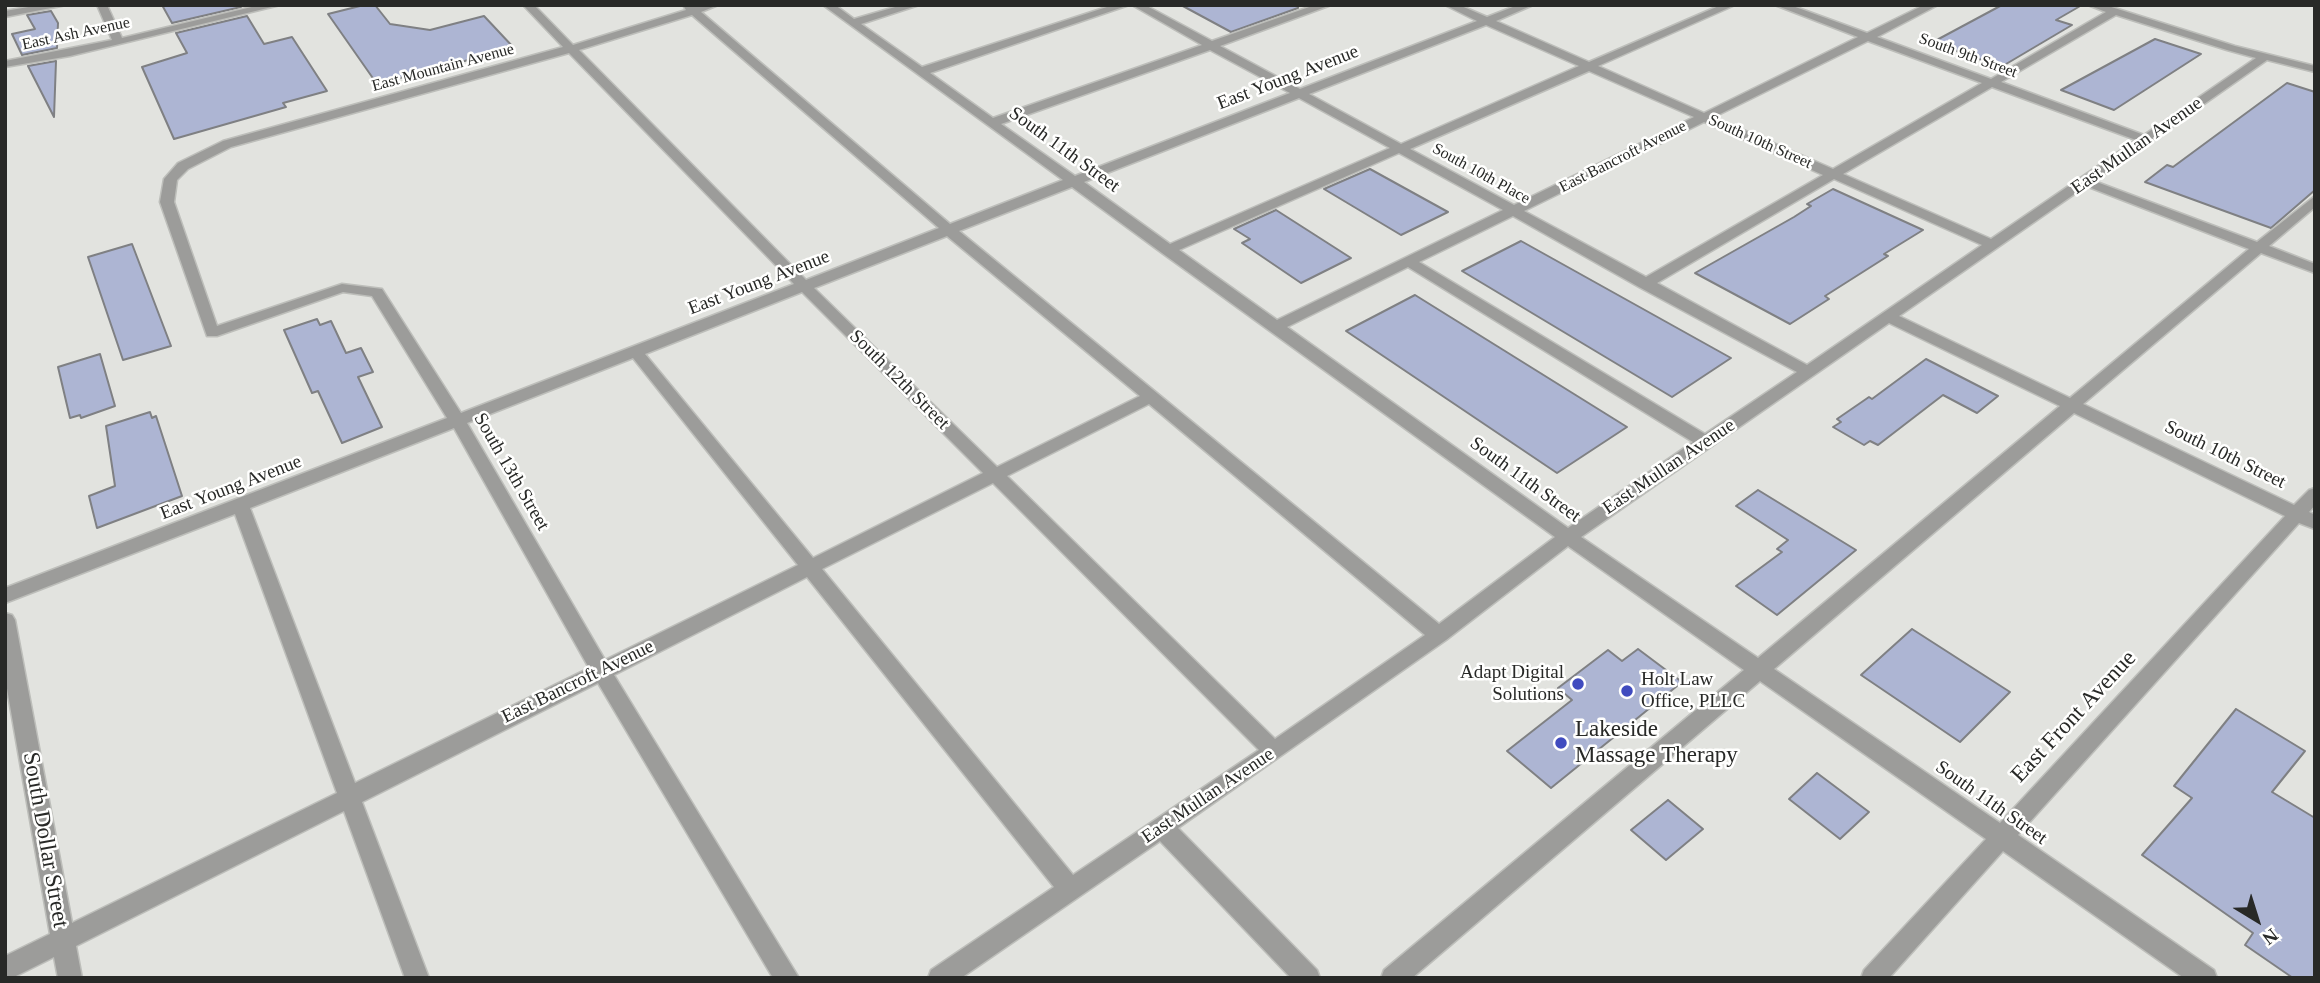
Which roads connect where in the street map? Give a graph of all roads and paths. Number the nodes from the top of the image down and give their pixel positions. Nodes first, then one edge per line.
1 (61, 5) edge
2 (102, 5) edge
3 (275, 5) edge
4 (528, 5) edge
5 (713, 5) edge
6 (828, 5) edge
7 (914, 5) edge
8 (1124, 5) edge
9 (1137, 5) edge
10 (1326, 5) edge
11 (1450, 5) edge
12 (1528, 5) edge
13 (1730, 5) edge
14 (1780, 5) edge
15 (1933, 5) edge
16 (2093, 5) edge
17 (690, 8) edge
18 (2114, 12) junction
19 (5, 14) edge
20 (1486, 22) junction
21 (852, 23) junction
22 (1866, 37) junction
23 (118, 42) junction
24 (1210, 46) junction
25 (569, 50) junction
26 (2265, 57) junction
27 (5, 64) edge
28 (1586, 66) junction
29 (2315, 69) edge
30 (920, 72) junction
31 (1993, 83) junction
32 (1298, 94) junction
33 (1703, 117) junction
34 (991, 123) junction
35 (2144, 139) junction
36 (1398, 149) junction
37 (183, 166) joint
38 (1835, 176) junction
39 (1073, 182) junction
40 (2086, 182) junction
41 (2315, 200) edge
42 (1514, 212) junction
43 (949, 230) junction
44 (1993, 245) junction
45 (2259, 247) junction
46 (1167, 250) junction
47 (1409, 262) junction
48 (2315, 269) edge
49 (1644, 284) junction
50 (804, 286) junction
51 (1889, 317) junction
52 (1275, 327) junction
53 (635, 351) junction
54 (1808, 372) junction
55 (1151, 397) junction
56 (2072, 403) junction
57 (457, 420) junction
58 (1705, 442) junction
59 (994, 475) junction
60 (2315, 494) edge
61 (240, 505) junction
62 (2306, 519) edge
63 (1568, 537) junction
64 (808, 568) junction
65 (5, 596) edge
66 (5, 620) edge
67 (1439, 635) junction
68 (1759, 669) junction
69 (601, 671) junction
70 (1274, 751) junction
71 (349, 796) junction
72 (1162, 827) junction
73 (2001, 834) junction
74 (1070, 889) junction
75 (63, 940) junction
76 (5, 969) edge
77 (69, 978) edge
78 (417, 978) edge
79 (787, 978) edge
80 (940, 978) edge
81 (1308, 978) edge
82 (1393, 978) edge
83 (1873, 978) edge
84 (2205, 978) edge

1 - 19 street
2 - 23 street
3 - 23 street, East Ash Avenue
4 - 25 street, South 12th Street
5 - 17 street, East Mountain Avenue
6 - 21 street, South 11th Street
7 - 21 street
8 - 30 street
9 - 24 street, South 10th Place
10 - 24 street
11 - 20 street, South 10th Street
12 - 20 street, East Young Avenue
13 - 28 street
14 - 22 street, South 9th Street
15 - 22 street, East Bancroft Avenue
16 - 18 street
17 - 25 street, East Mountain Avenue
17 - 43 street
18 - 26 street
18 - 31 street
20 - 28 street, South 10th Street
20 - 32 street, East Young Avenue
21 - 30 street, South 11th Street
22 - 31 street, South 9th Street
22 - 33 street, East Bancroft Avenue
23 - 27 street, East Ash Avenue
24 - 32 street, South 10th Place
24 - 34 street
25 - 37 street, East Mountain Avenue
25 - 50 street, South 12th Street
26 - 29 street
26 - 35 street, East Mullan Avenue
28 - 33 street, South 10th Street
28 - 36 street
30 - 34 street, South 11th Street
31 - 35 street, South 9th Street
31 - 38 street
32 - 36 street, South 10th Place
32 - 39 street, East Young Avenue
33 - 38 street, South 10th Street
33 - 42 street, East Bancroft Avenue
34 - 39 street, South 11th Street
35 - 40 street, East Mullan Avenue
36 - 42 street, South 10th Place
36 - 46 street
37 - 57 street, South 13th Street
38 - 44 street, South 10th Street
38 - 49 street
39 - 43 street, East Young Avenue
39 - 46 street, South 11th Street
40 - 44 street, East Mullan Avenue
40 - 45 street
41 - 45 street
42 - 47 street, East Bancroft Avenue
42 - 49 street, South 10th Place
43 - 50 street, East Young Avenue
43 - 55 street
44 - 51 street, East Mullan Avenue
45 - 48 street
45 - 56 street
46 - 52 street, South 11th Street
47 - 52 street, East Bancroft Avenue
47 - 58 street
49 - 54 street, South 10th Place
50 - 53 street, East Young Avenue
50 - 59 street, South 12th Street
51 - 54 street, East Mullan Avenue
51 - 56 street, South 10th Street
52 - 63 street, South 11th Street
53 - 57 street, East Young Avenue
53 - 64 street
54 - 58 street, East Mullan Avenue
55 - 59 street, East Bancroft Avenue
55 - 67 street
56 - 62 street, South 10th Street
56 - 68 street
57 - 61 street, East Young Avenue
57 - 69 street, South 13th Street
58 - 63 street, East Mullan Avenue
59 - 64 street, East Bancroft Avenue
59 - 70 street, South 12th Street
60 - 62 street, East Front Avenue
61 - 65 street, East Young Avenue
61 - 71 street
62 - 73 street, East Front Avenue
63 - 67 street, East Mullan Avenue
63 - 68 street, South 11th Street
64 - 69 street, East Bancroft Avenue
64 - 74 street
66 - 75 street, South Dollar Street
67 - 70 street, East Mullan Avenue
68 - 73 street, South 11th Street
68 - 82 street
69 - 71 street, East Bancroft Avenue
69 - 79 street, South 13th Street
70 - 72 street, East Mullan Avenue
71 - 75 street, East Bancroft Avenue
71 - 78 street
72 - 74 street, East Mullan Avenue
72 - 81 street
73 - 83 street, East Front Avenue
73 - 84 street, South 11th Street
74 - 80 street, East Mullan Avenue
75 - 76 street, East Bancroft Avenue
75 - 77 street, South Dollar Street

